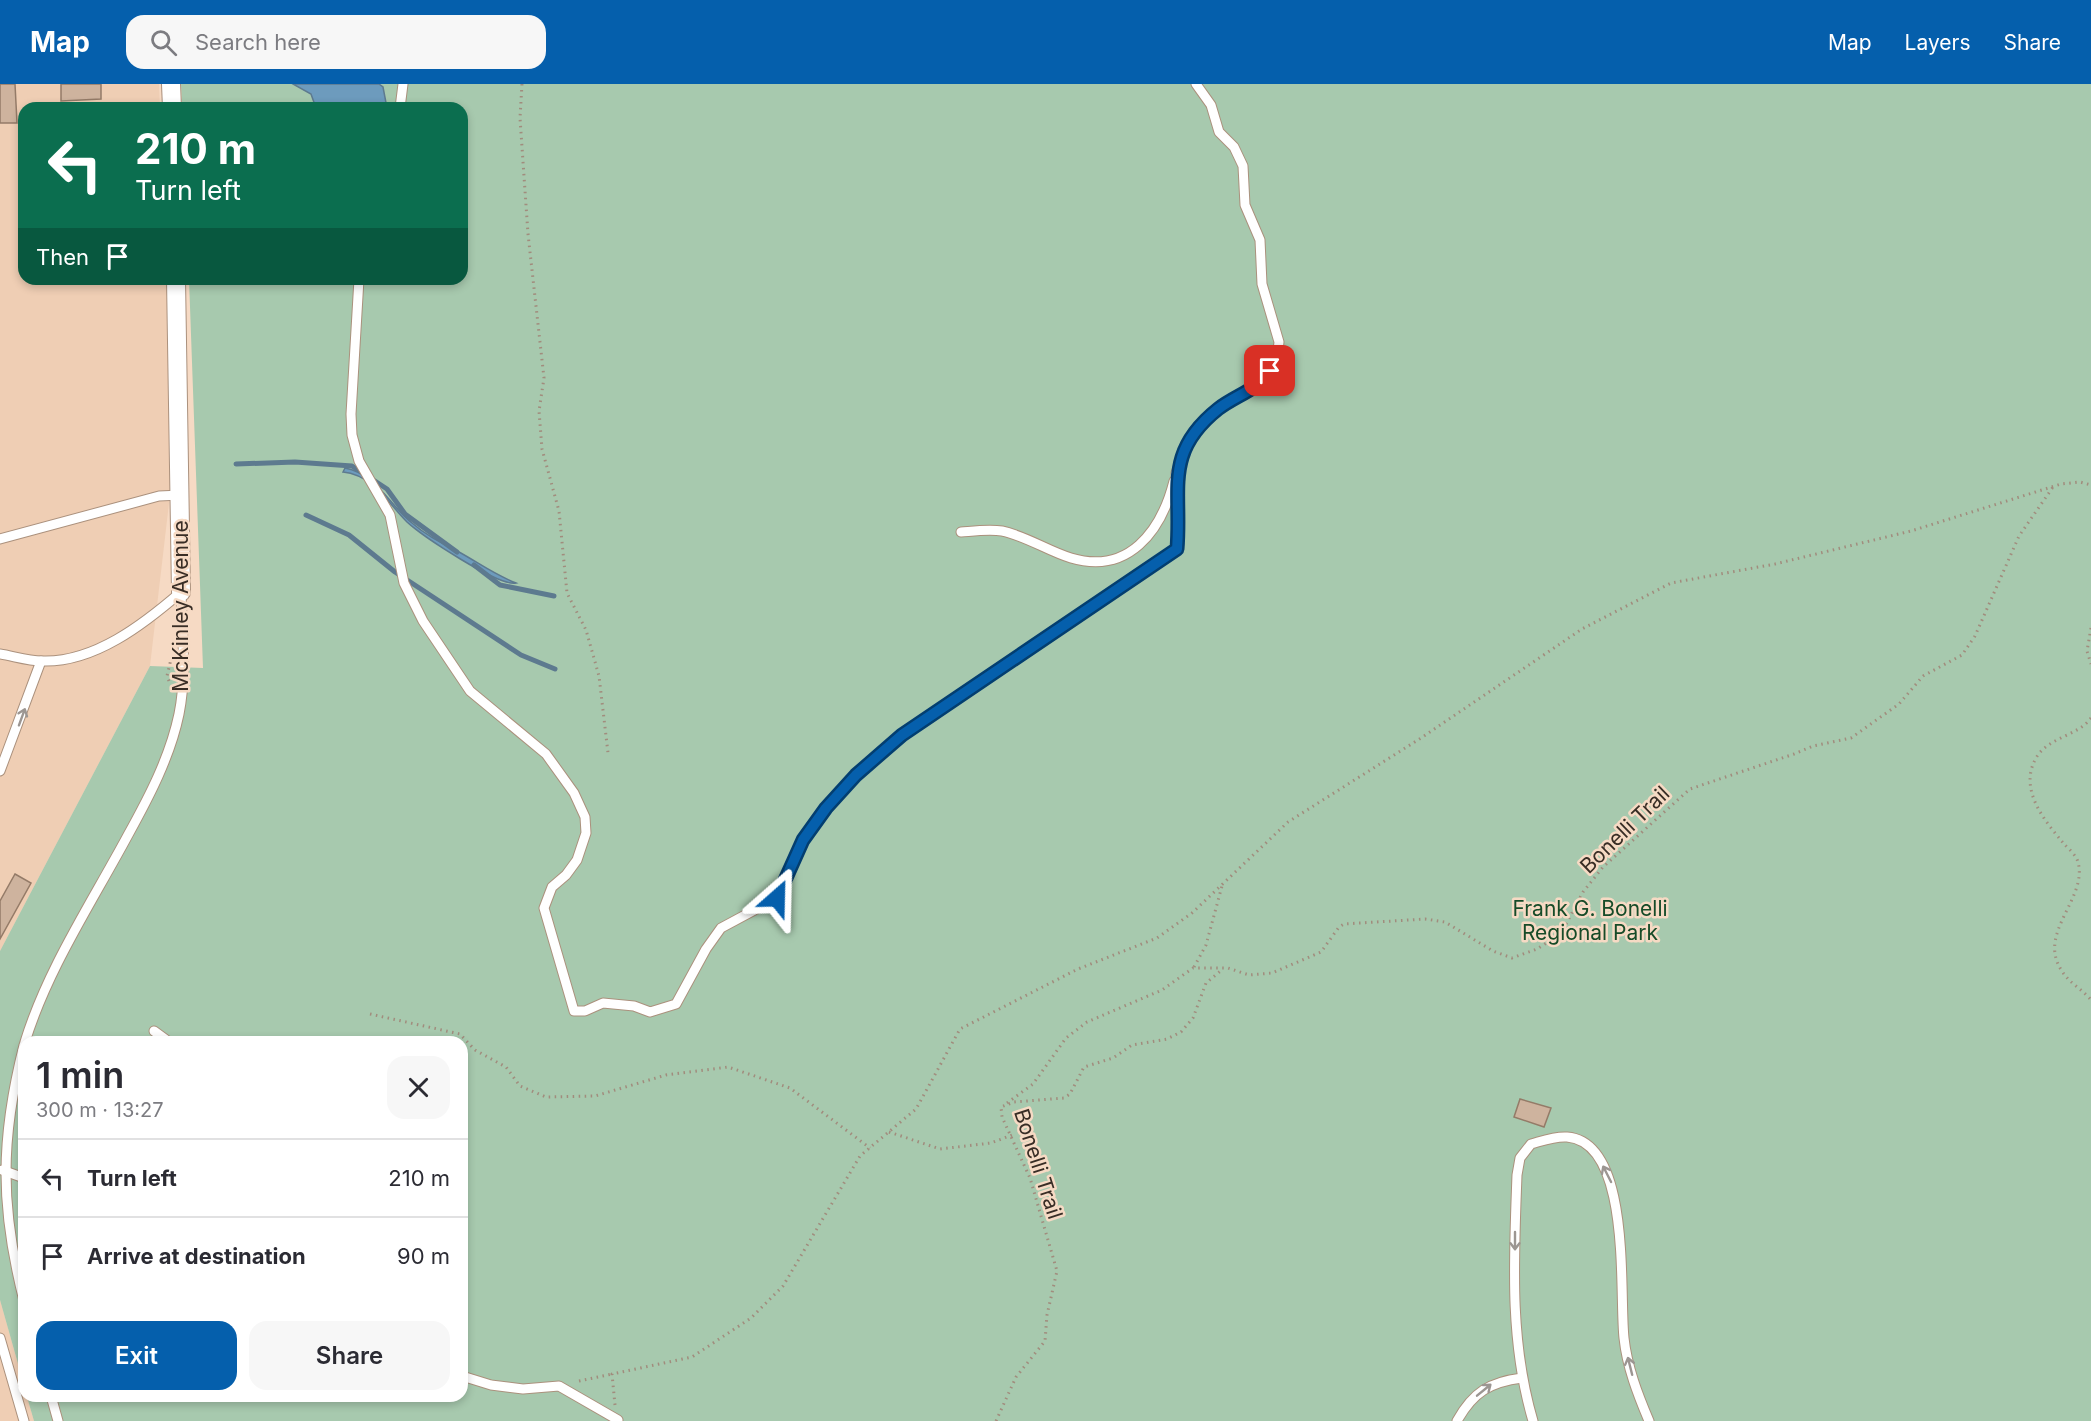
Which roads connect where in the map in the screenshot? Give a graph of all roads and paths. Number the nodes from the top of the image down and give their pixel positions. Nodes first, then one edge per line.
1 (171, 84) edge
2 (403, 84) edge
3 (522, 84) edge
4 (1196, 84) edge
5 (172, 102) edge
6 (401, 102) edge
7 (176, 285) edge
8 (359, 285) edge
9 (1176, 473) junction
10 (2091, 485) edge
11 (2054, 486) junction
12 (181, 495) junction
13 (961, 532) dead end
14 (0, 539) edge
15 (181, 591) junction
16 (2091, 628) edge
17 (0, 654) edge
18 (41, 661) junction
19 (2091, 664) edge
20 (2091, 718) edge
21 (608, 753) dead end
22 (0, 771) edge
23 (1222, 886) junction
24 (1193, 968) junction
25 (1223, 969) junction
26 (2091, 1000) edge
27 (370, 1014) dead end
28 (154, 1031) dead end
29 (27, 1036) edge
30 (161, 1036) edge
31 (462, 1036) edge
32 (468, 1043) edge
33 (18, 1065) edge
34 (1007, 1103) junction
35 (889, 1132) junction
36 (1012, 1135) junction
37 (870, 1148) junction
38 (2, 1170) junction
39 (18, 1176) edge
40 (18, 1279) edge
41 (0, 1338) edge
42 (612, 1374) junction
43 (468, 1378) edge
44 (1522, 1378) junction
45 (559, 1386) junction
46 (18, 1400) edge
47 (19, 1402) edge
48 (53, 1402) edge
49 (618, 1420) edge
50 (24, 1421) edge
51 (58, 1421) edge
52 (996, 1421) edge
53 (1457, 1421) edge
54 (1533, 1421) edge
55 (1649, 1421) edge

1 - 5 street
2 - 6 lane
3 - 21 path
4 - 9 lane
7 - 12 street, McKinley Avenue
8 - 9 lane
9 - 13 lane
10 - 11 path
11 - 23 path
11 - 25 path, Bonelli Trail
12 - 14 lane
12 - 15 street, McKinley Avenue
15 - 18 lane
15 - 29 lane, McKinley Avenue
16 - 19 path
17 - 18 lane
22 -> 18 lane
20 - 26 path
23 - 24 path
23 - 35 path
24 - 25 path
24 - 34 path
25 - 34 path, Bonelli Trail
27 - 31 path
28 - 30 lane
32 - 37 path
33 - 38 lane, McKinley Avenue
34 - 36 path, Bonelli Trail
35 - 36 path
35 - 37 path
36 - 52 path, Bonelli Trail
37 - 42 path
38 - 39 lane
38 - 40 lane, McKinley Avenue
41 - 46 lane
42 - 45 path
42 - 49 path
43 - 45 lane
53 -> 44 lane
44 - 54 lane
55 -> 44 lane
45 - 49 lane
47 - 50 lane
48 - 51 lane

